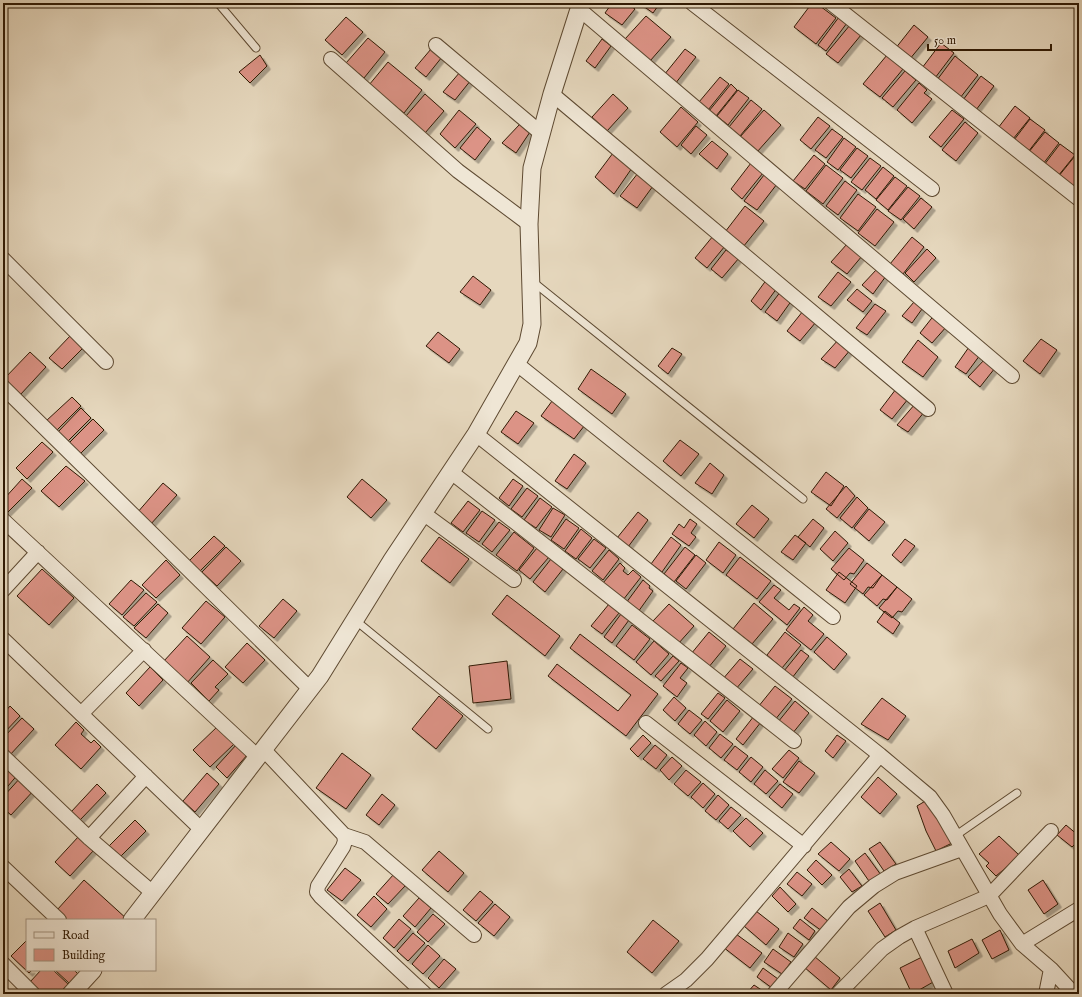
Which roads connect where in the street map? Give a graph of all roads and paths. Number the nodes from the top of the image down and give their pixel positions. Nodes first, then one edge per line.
1 (218, 3) edge
2 (692, 3) edge
3 (831, 3) edge
4 (580, 6) edge
5 (436, 45) dead end
6 (256, 48) dead end
7 (331, 59) dead end
8 (552, 94) junction
9 (542, 134) junction
10 (932, 189) dead end
11 (1079, 199) edge
12 (529, 224) junction
13 (3, 259) edge
14 (531, 279) junction
15 (106, 362) dead end
16 (517, 364) junction
17 (1012, 376) dead end
18 (3, 387) edge
19 (928, 409) dead end
20 (476, 434) junction
21 (451, 472) junction
22 (803, 499) dead end
23 (423, 513) junction
24 (3, 520) edge
25 (38, 552) junction
26 (514, 580) dead end
27 (3, 590) edge
28 (833, 617) dead end
29 (355, 620) junction
30 (3, 639) edge
31 (144, 650) junction
32 (310, 689) junction
33 (81, 714) junction
34 (646, 723) dead end
35 (488, 729) dead end
36 (794, 741) dead end
37 (261, 753) junction
38 (880, 755) junction
39 (3, 756) edge
40 (146, 776) junction
41 (1017, 793) dead end
42 (202, 830) junction
43 (1050, 831) dead end
44 (344, 834) junction
45 (955, 836) junction
46 (89, 838) junction
47 (804, 846) junction
48 (962, 849) junction
49 (3, 867) edge
50 (153, 893) junction
51 (989, 896) junction
52 (1075, 915) edge
53 (58, 919) edge
54 (133, 919) edge
55 (915, 928) junction
56 (474, 935) dead end
57 (1022, 944) junction
58 (3, 964) edge
59 (1050, 969) junction
60 (92, 971) edge
61 (846, 991) edge
62 (33, 994) edge
63 (70, 994) edge
64 (425, 994) edge
65 (666, 994) edge
66 (774, 994) edge
67 (946, 994) edge
68 (1046, 994) edge
69 (1074, 994) edge

1 - 6 lane
2 - 10 street
3 - 11 street
4 - 8 street
4 - 17 street
5 - 9 street
7 - 12 street
8 - 9 street
8 - 19 street
9 - 12 street
12 - 14 street
13 - 15 street
14 - 16 street
14 - 22 lane
16 - 20 street
16 - 28 street
18 - 32 street
20 - 21 street
20 - 38 street
21 - 23 street
21 - 36 street
23 - 26 street
23 - 29 street
24 - 25 street
25 - 27 street
25 - 31 street
29 - 32 street
29 - 35 lane
30 - 33 street
31 - 33 street
31 - 37 street
32 - 37 street
33 - 40 street
34 - 47 street
37 - 42 street
37 - 44 street
38 - 45 street
38 - 47 street
39 - 46 street
40 - 42 street
40 - 46 street
41 - 45 lane
42 - 50 street
43 - 51 street
44 - 56 street
44 - 64 street
45 - 48 street
46 - 50 street
47 - 65 street
48 - 51 street
48 - 66 street
49 - 53 street
50 - 54 street
51 - 55 street
51 - 57 street
52 - 57 street
55 - 61 street
55 - 67 street
57 - 59 street
58 - 62 street
59 - 68 street
59 - 69 street
60 - 63 street

